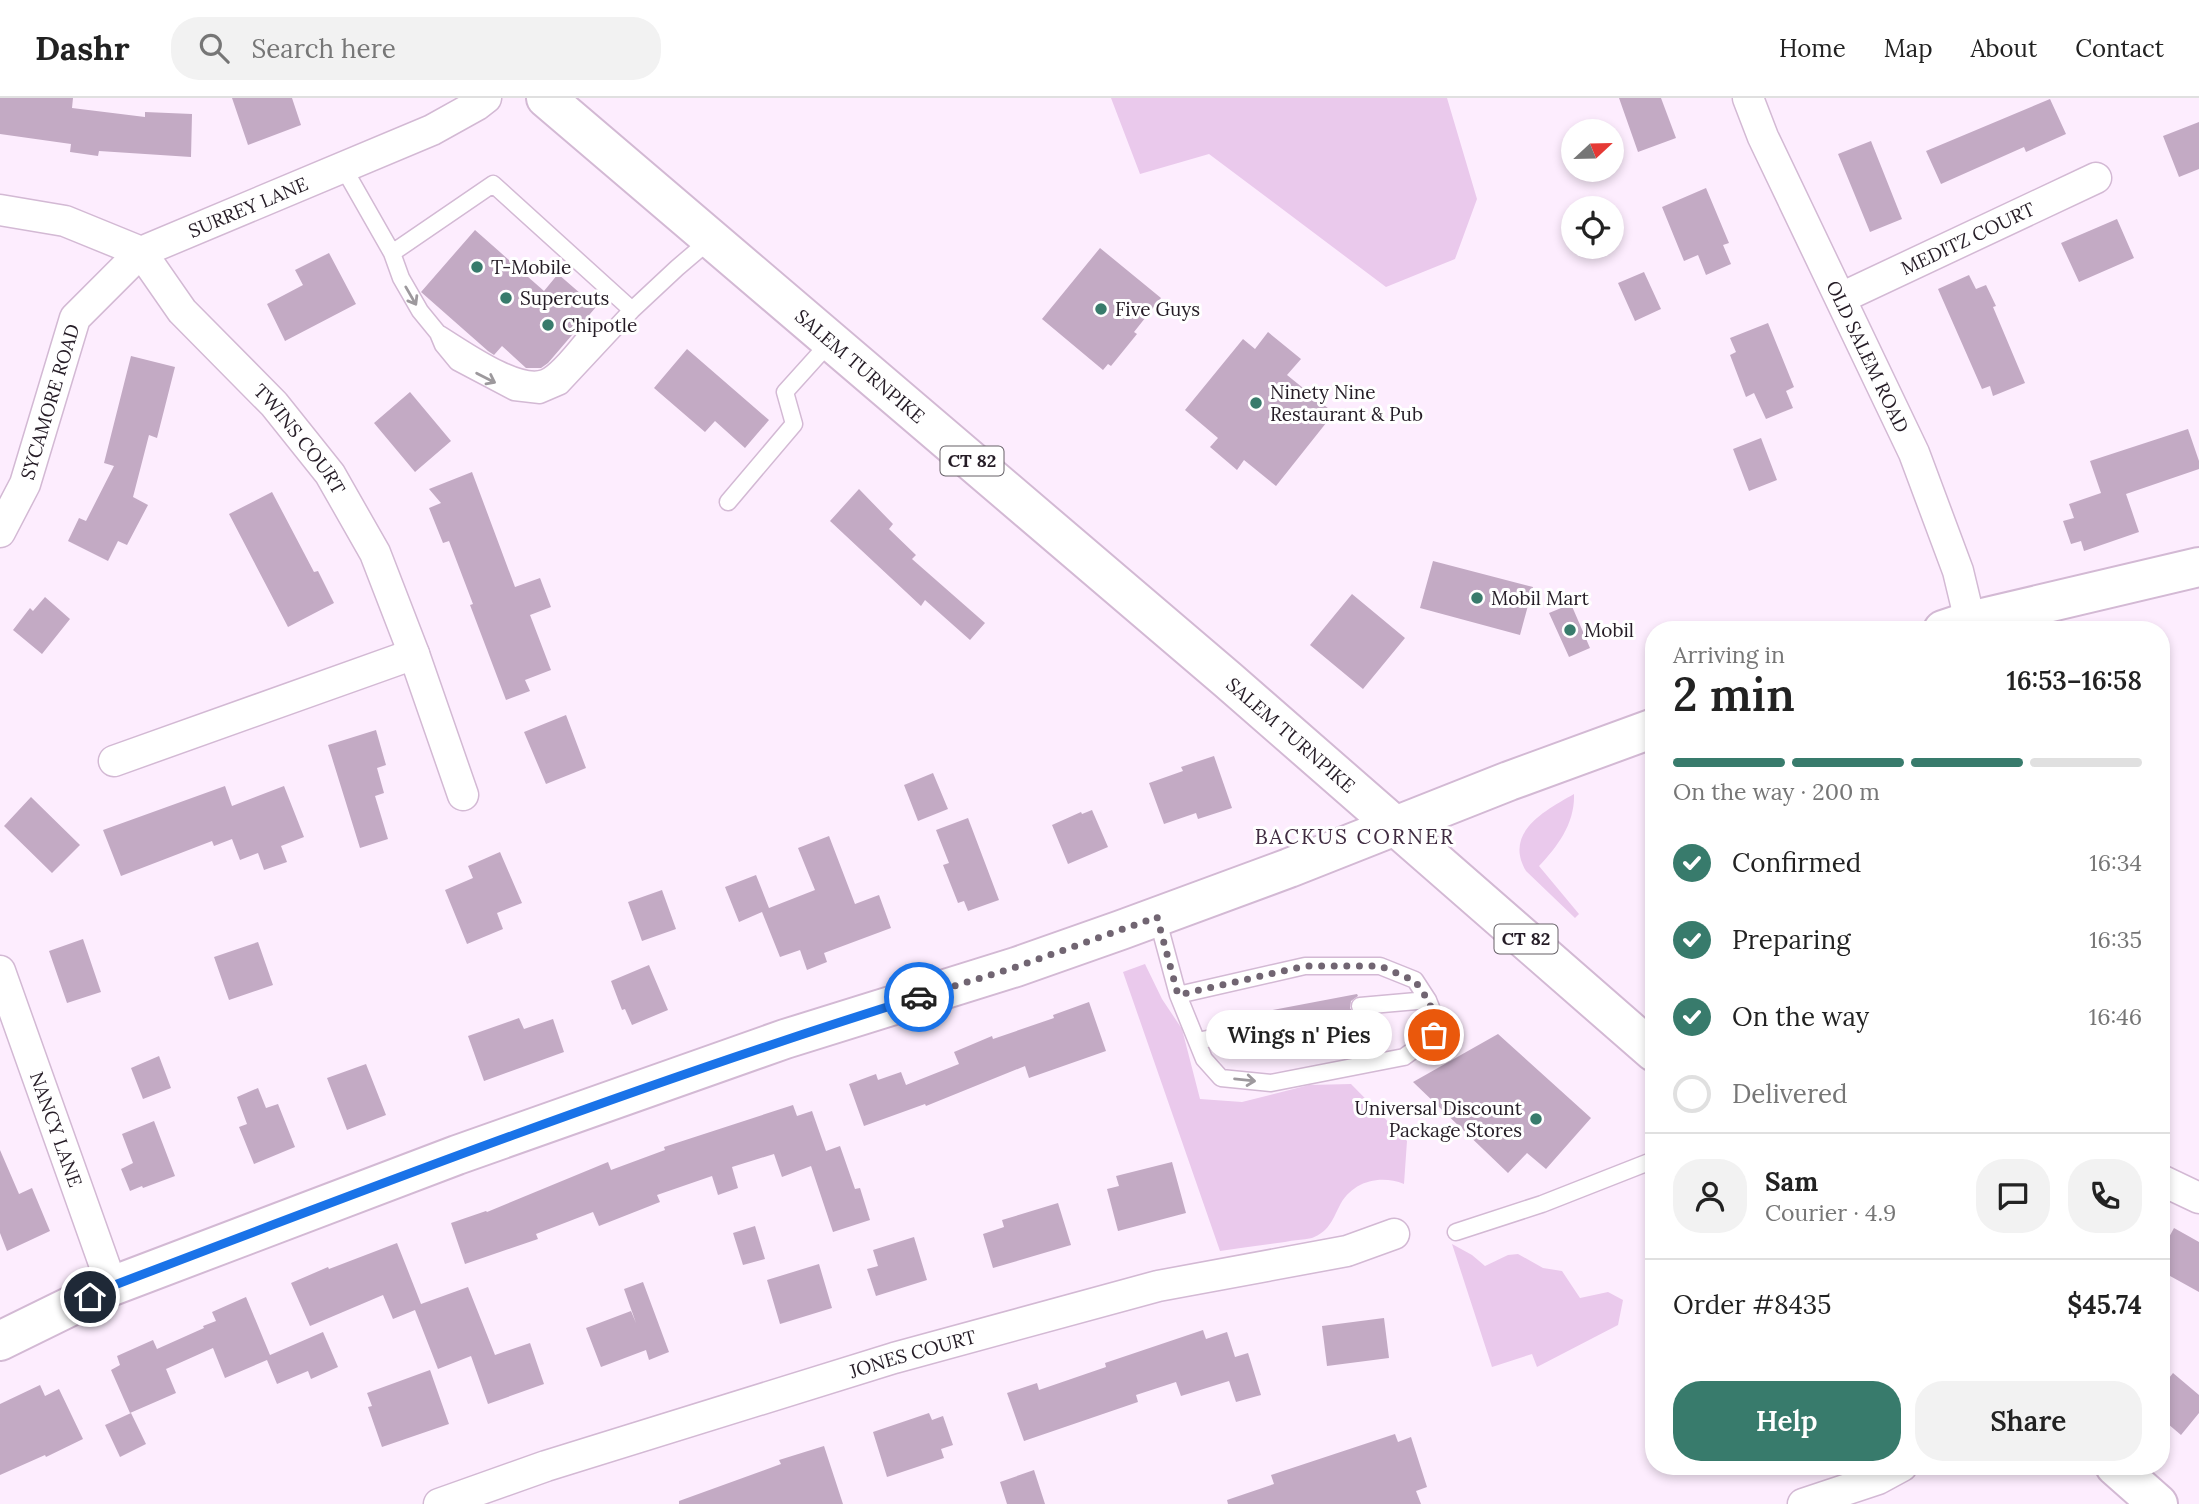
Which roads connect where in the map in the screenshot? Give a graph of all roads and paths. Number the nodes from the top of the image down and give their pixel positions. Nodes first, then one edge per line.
1 (486, 98) edge
2 (545, 98) edge
3 (1748, 98) edge
4 (343, 167) junction
5 (2096, 178) dead end
6 (0, 210) edge
7 (711, 239) junction
8 (141, 252) junction
9 (392, 253) junction
10 (1840, 298) junction
11 (632, 310) junction
12 (831, 341) junction
13 (728, 502) dead end
14 (0, 532) edge
15 (2199, 567) edge
16 (1956, 621) edge
17 (1977, 621) edge
18 (414, 654) junction
19 (1645, 731) edge
20 (114, 761) dead end
21 (463, 795) dead end
22 (1397, 827) junction
23 (1157, 917) junction
24 (0, 971) edge
25 (1178, 995) junction
26 (1428, 1000) junction
27 (1360, 1006) dead end
28 (1244, 1031) dead end
29 (1198, 1041) junction
30 (1645, 1044) edge
31 (1645, 1164) edge
32 (2170, 1184) edge
33 (2199, 1198) edge
34 (1457, 1232) dead end
35 (1394, 1234) dead end
36 (112, 1286) junction
37 (0, 1341) edge
38 (1885, 1475) edge
39 (2125, 1475) edge
40 (439, 1504) edge
41 (1803, 1504) edge
42 (2158, 1504) edge

1 - 4 street, SURREY LANE
2 - 7 main road, SALEM TURNPIKE / CT 82
3 - 10 street, OLD SALEM ROAD
4 - 8 street, SURREY LANE
4 - 9 lane
5 - 10 street, MEDITZ COURT
6 - 8 street
7 - 11 lane
7 - 12 main road, SALEM TURNPIKE / CT 82
8 - 14 street, SYCAMORE ROAD
8 - 18 street, TWINS COURT
9 - 11 lane
9 -> 11 lane
10 - 16 street, OLD SALEM ROAD
12 - 13 lane
12 - 22 main road, SALEM TURNPIKE / CT 82
15 - 17 main road
18 - 20 street
18 - 21 street, TWINS COURT
19 - 22 main road
22 - 23 main road
22 - 30 main road, CT 82
23 - 25 lane
23 - 36 main road
24 - 36 street, NANCY LANE
25 - 26 lane
25 - 29 lane
26 - 27 lane
29 -> 26 lane
28 - 29 lane
31 - 34 lane
32 - 33 street
35 - 40 street, JONES COURT
36 - 37 main road
38 - 41 street
39 - 42 main road

